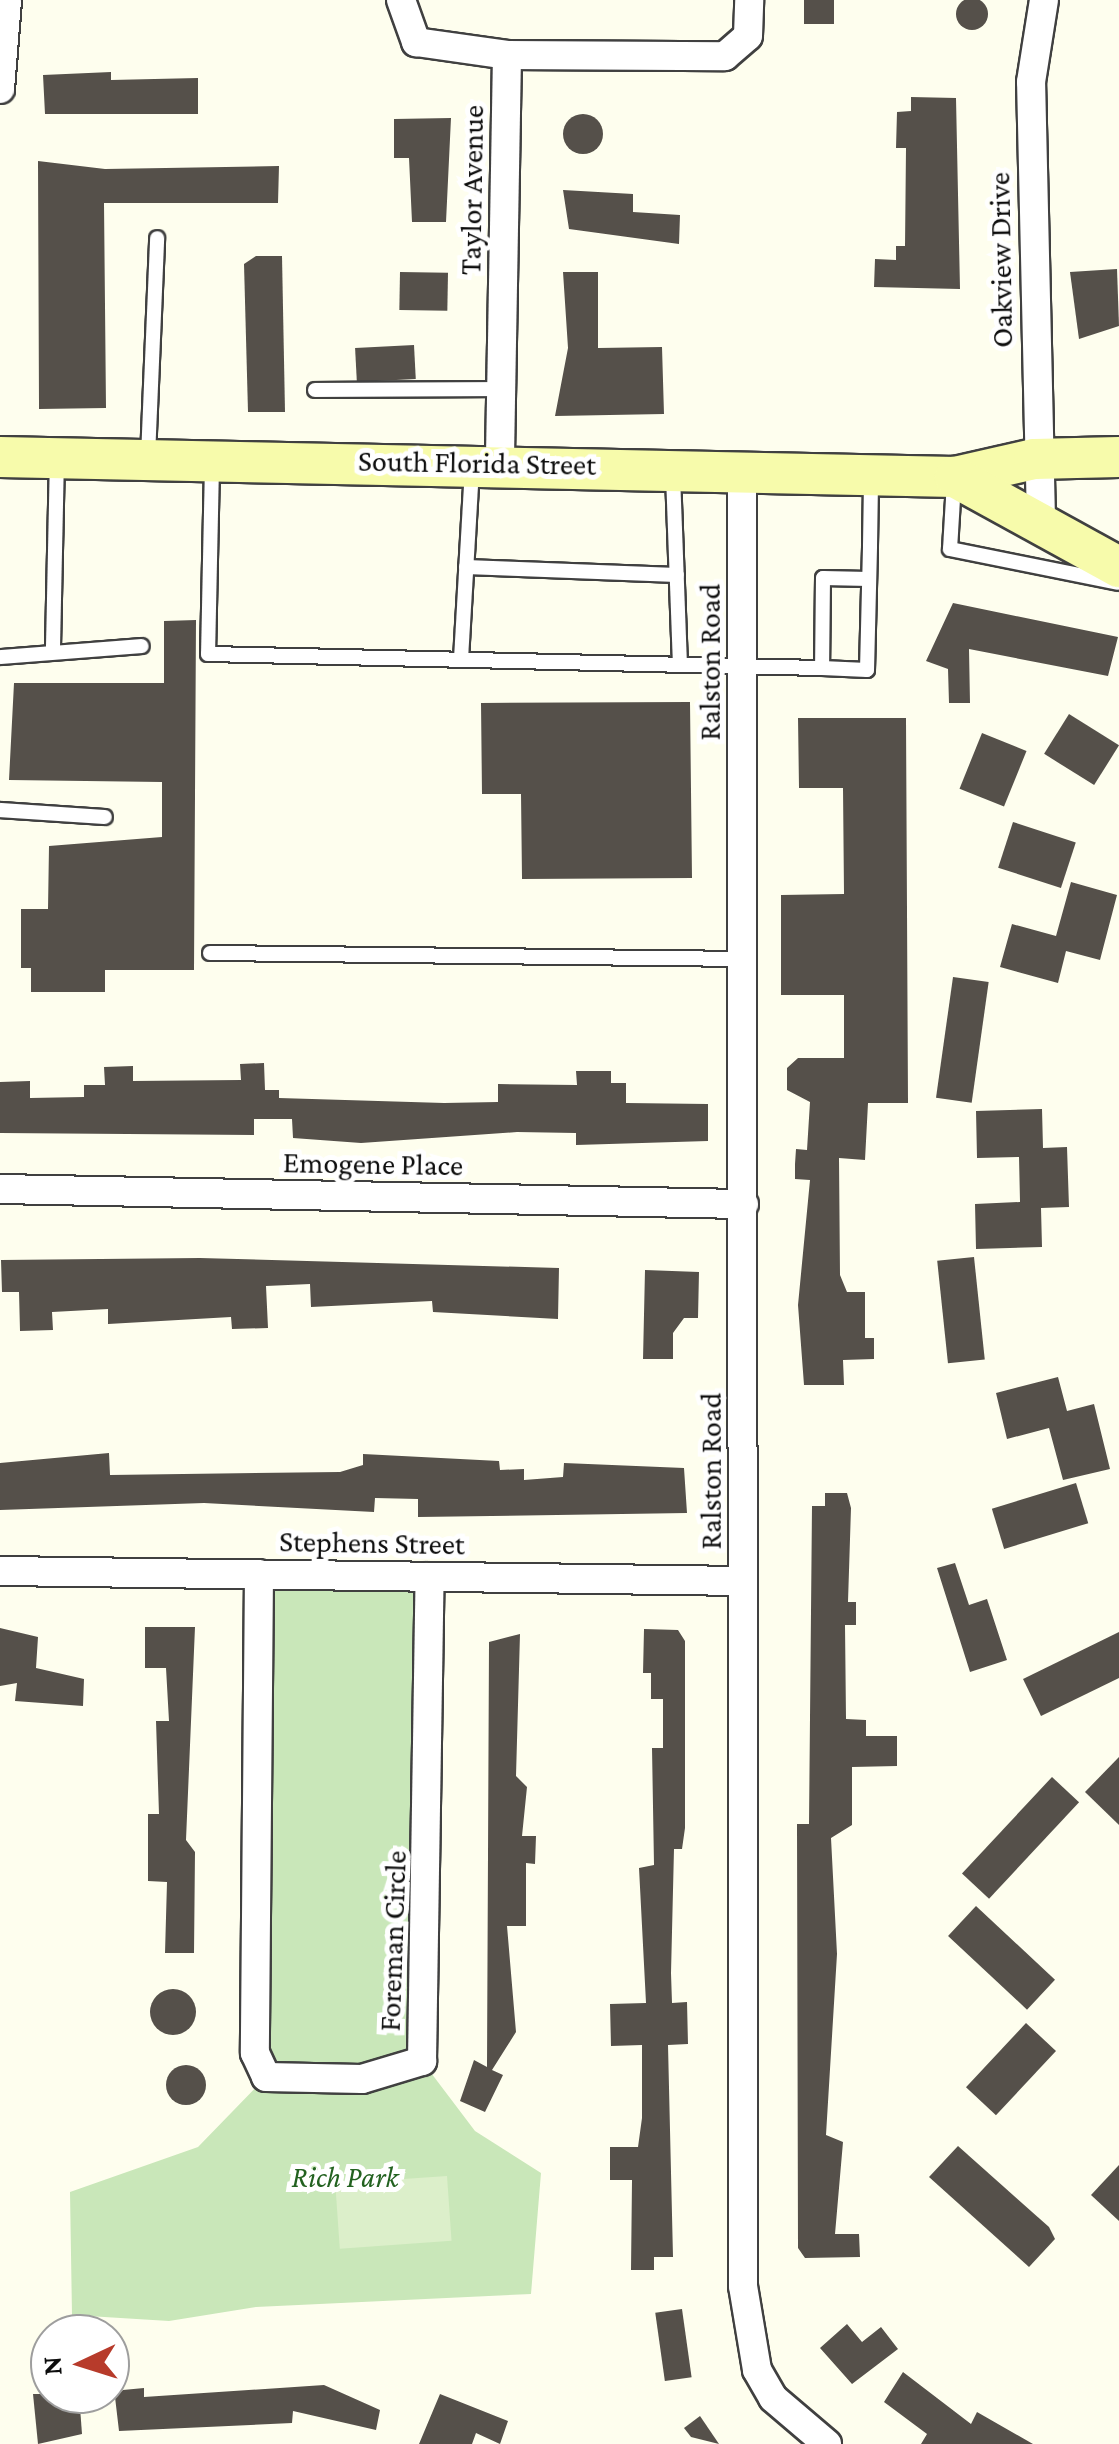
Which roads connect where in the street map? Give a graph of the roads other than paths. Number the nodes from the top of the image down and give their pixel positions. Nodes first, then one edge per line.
1 (7, 0) edge
2 (401, 0) edge
3 (748, 0) edge
4 (1044, 0) edge
5 (506, 55) junction
6 (0, 89) edge
7 (157, 238) dead end
8 (502, 389) junction
9 (316, 390) dead end
10 (0, 457) edge
11 (58, 457) junction
12 (1119, 457) edge
13 (148, 458) junction
14 (212, 459) junction
15 (1034, 459) junction
16 (486, 463) junction
17 (672, 467) junction
18 (742, 468) junction
19 (871, 473) junction
20 (954, 476) junction
21 (1040, 520) junction
22 (466, 567) junction
23 (1119, 567) edge
24 (676, 575) junction
25 (869, 579) junction
26 (1119, 583) edge
27 (142, 646) dead end
28 (53, 648) junction
29 (0, 657) edge
30 (461, 659) junction
31 (680, 664) junction
32 (742, 666) junction
33 (822, 668) junction
34 (0, 810) edge
35 (105, 817) dead end
36 (210, 952) dead end
37 (744, 959) junction
38 (0, 1189) edge
39 (744, 1204) junction
40 (0, 1572) edge
41 (260, 1574) junction
42 (430, 1577) junction
43 (743, 1581) junction
44 (827, 2444) edge

1 - 6 street
2 - 5 street
3 - 5 street
4 - 15 street, Oakview Drive
5 - 8 street, Taylor Avenue
7 - 13 lane
8 - 9 lane
8 - 16 street, Taylor Avenue
10 - 11 street, South Florida Street
11 - 13 street, South Florida Street
11 - 28 lane
12 - 15 street, South Florida Street
13 - 14 street, South Florida Street
14 - 16 street, South Florida Street
14 - 30 lane
15 - 20 street, South Florida Street
15 - 21 street, Oakview Drive
16 - 17 street, South Florida Street
16 - 22 lane
17 - 18 street, South Florida Street
17 - 24 lane
18 - 19 street, South Florida Street
18 - 32 street, Ralston Road
19 - 20 street, South Florida Street
19 - 25 lane
20 - 21 street, South Florida Street
20 - 26 lane
21 - 23 street, South Florida Street
22 - 24 lane
22 - 30 lane
24 - 31 lane
25 - 33 lane
25 - 33 lane
27 - 28 lane
28 - 29 lane
30 - 31 lane
31 - 32 lane
32 - 33 lane
32 - 37 street, Ralston Road
34 - 35 lane
36 - 37 lane
37 - 39 street, Ralston Road
38 - 39 street, Emogene Place
39 - 43 street, Ralston Road
40 - 41 street, Stephens Street
41 - 42 street, Stephens Street
41 - 42 street, Foreman Circle
42 - 43 street, Stephens Street
43 - 44 street, Ralston Road

